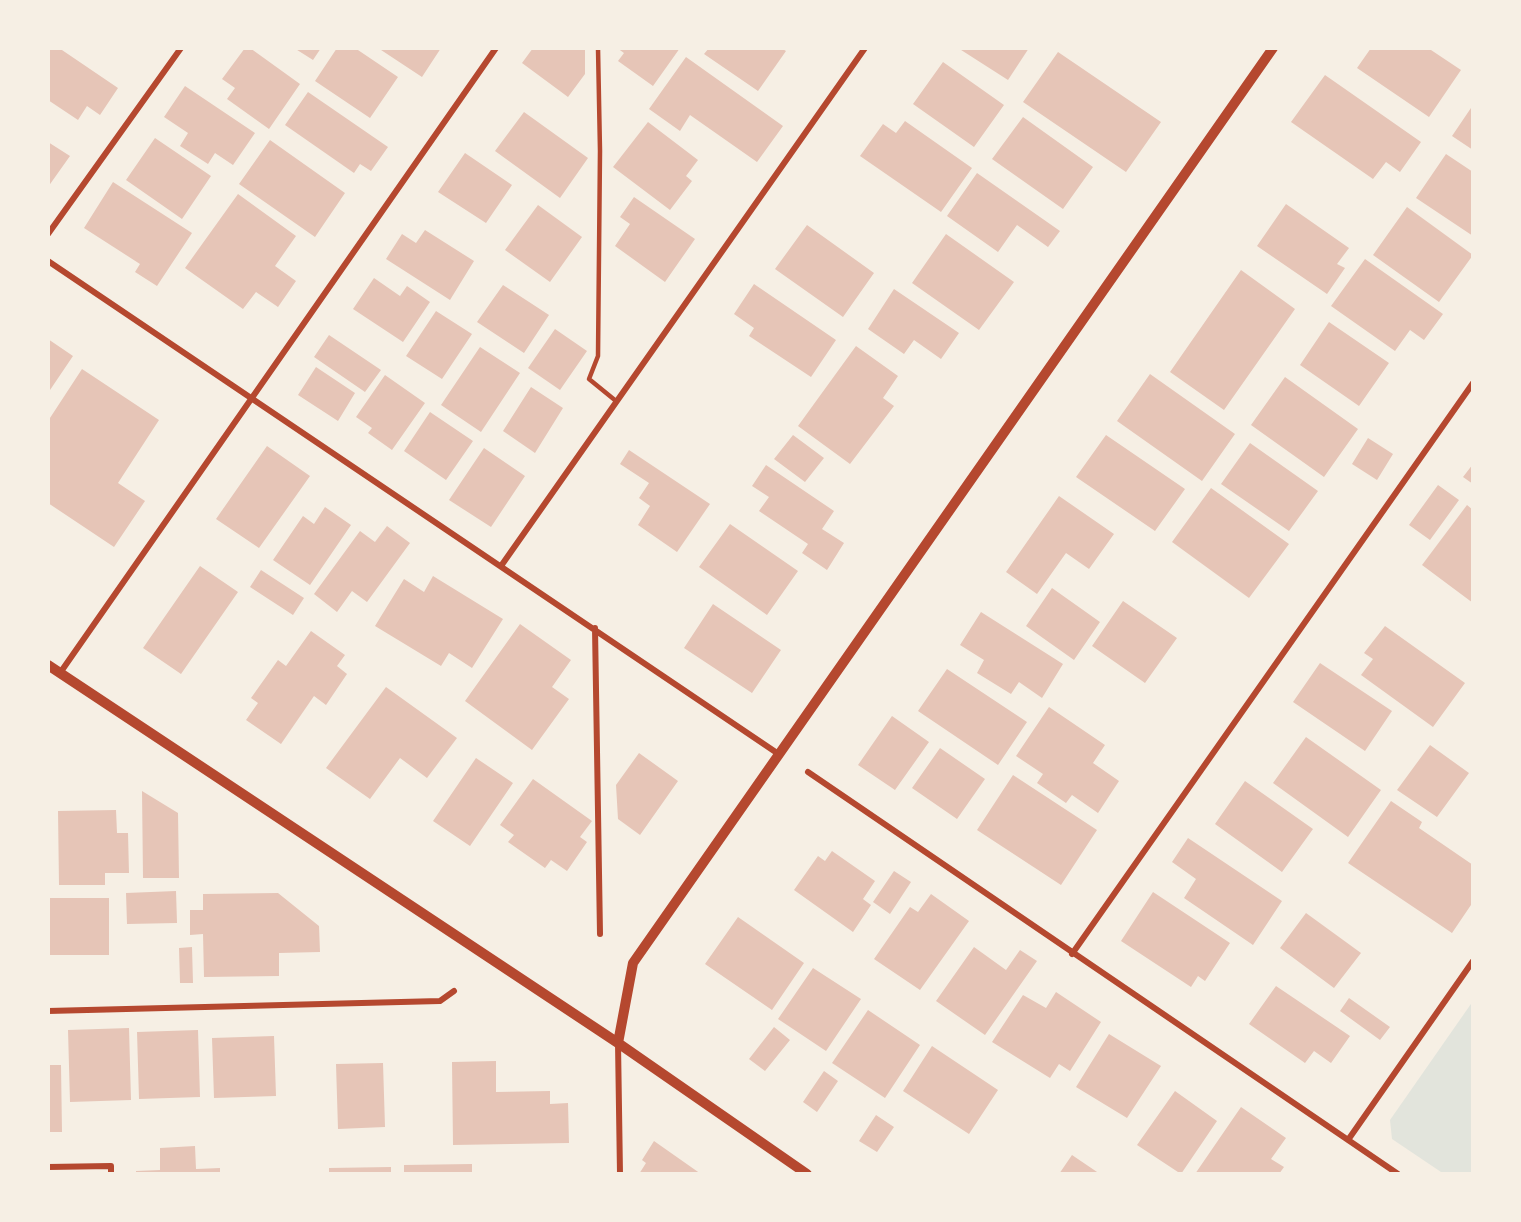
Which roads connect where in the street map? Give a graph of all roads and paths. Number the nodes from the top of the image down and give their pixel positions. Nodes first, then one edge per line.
1 (181, 48) edge
2 (496, 48) edge
3 (597, 48) edge
4 (865, 48) edge
5 (1273, 48) edge
6 (48, 234) edge
7 (48, 261) edge
8 (1473, 383) edge
9 (251, 399) junction
10 (616, 401) junction
11 (501, 566) junction
12 (595, 628) junction
13 (48, 665) edge
14 (60, 673) junction
15 (780, 755) junction
16 (808, 772) dead end
17 (600, 934) dead end
18 (1072, 954) junction
19 (1473, 961) edge
20 (454, 991) dead end
21 (48, 1011) edge
22 (618, 1043) junction
23 (1348, 1140) junction
24 (48, 1167) edge
25 (111, 1174) edge
26 (620, 1174) edge
27 (807, 1174) edge
28 (1398, 1174) edge

1 - 6 street
2 - 9 street
3 - 10 lane
4 - 10 street
5 - 15 street
7 - 9 street
8 - 18 street
9 - 11 street
9 - 14 street
10 - 11 street
11 - 12 street
12 - 15 street
12 - 17 street
13 - 14 street
14 - 22 street
15 - 22 street
16 - 18 street
18 - 23 street
19 - 23 street
20 - 21 street
22 - 26 street
22 - 27 street
23 - 28 street
24 - 25 street

